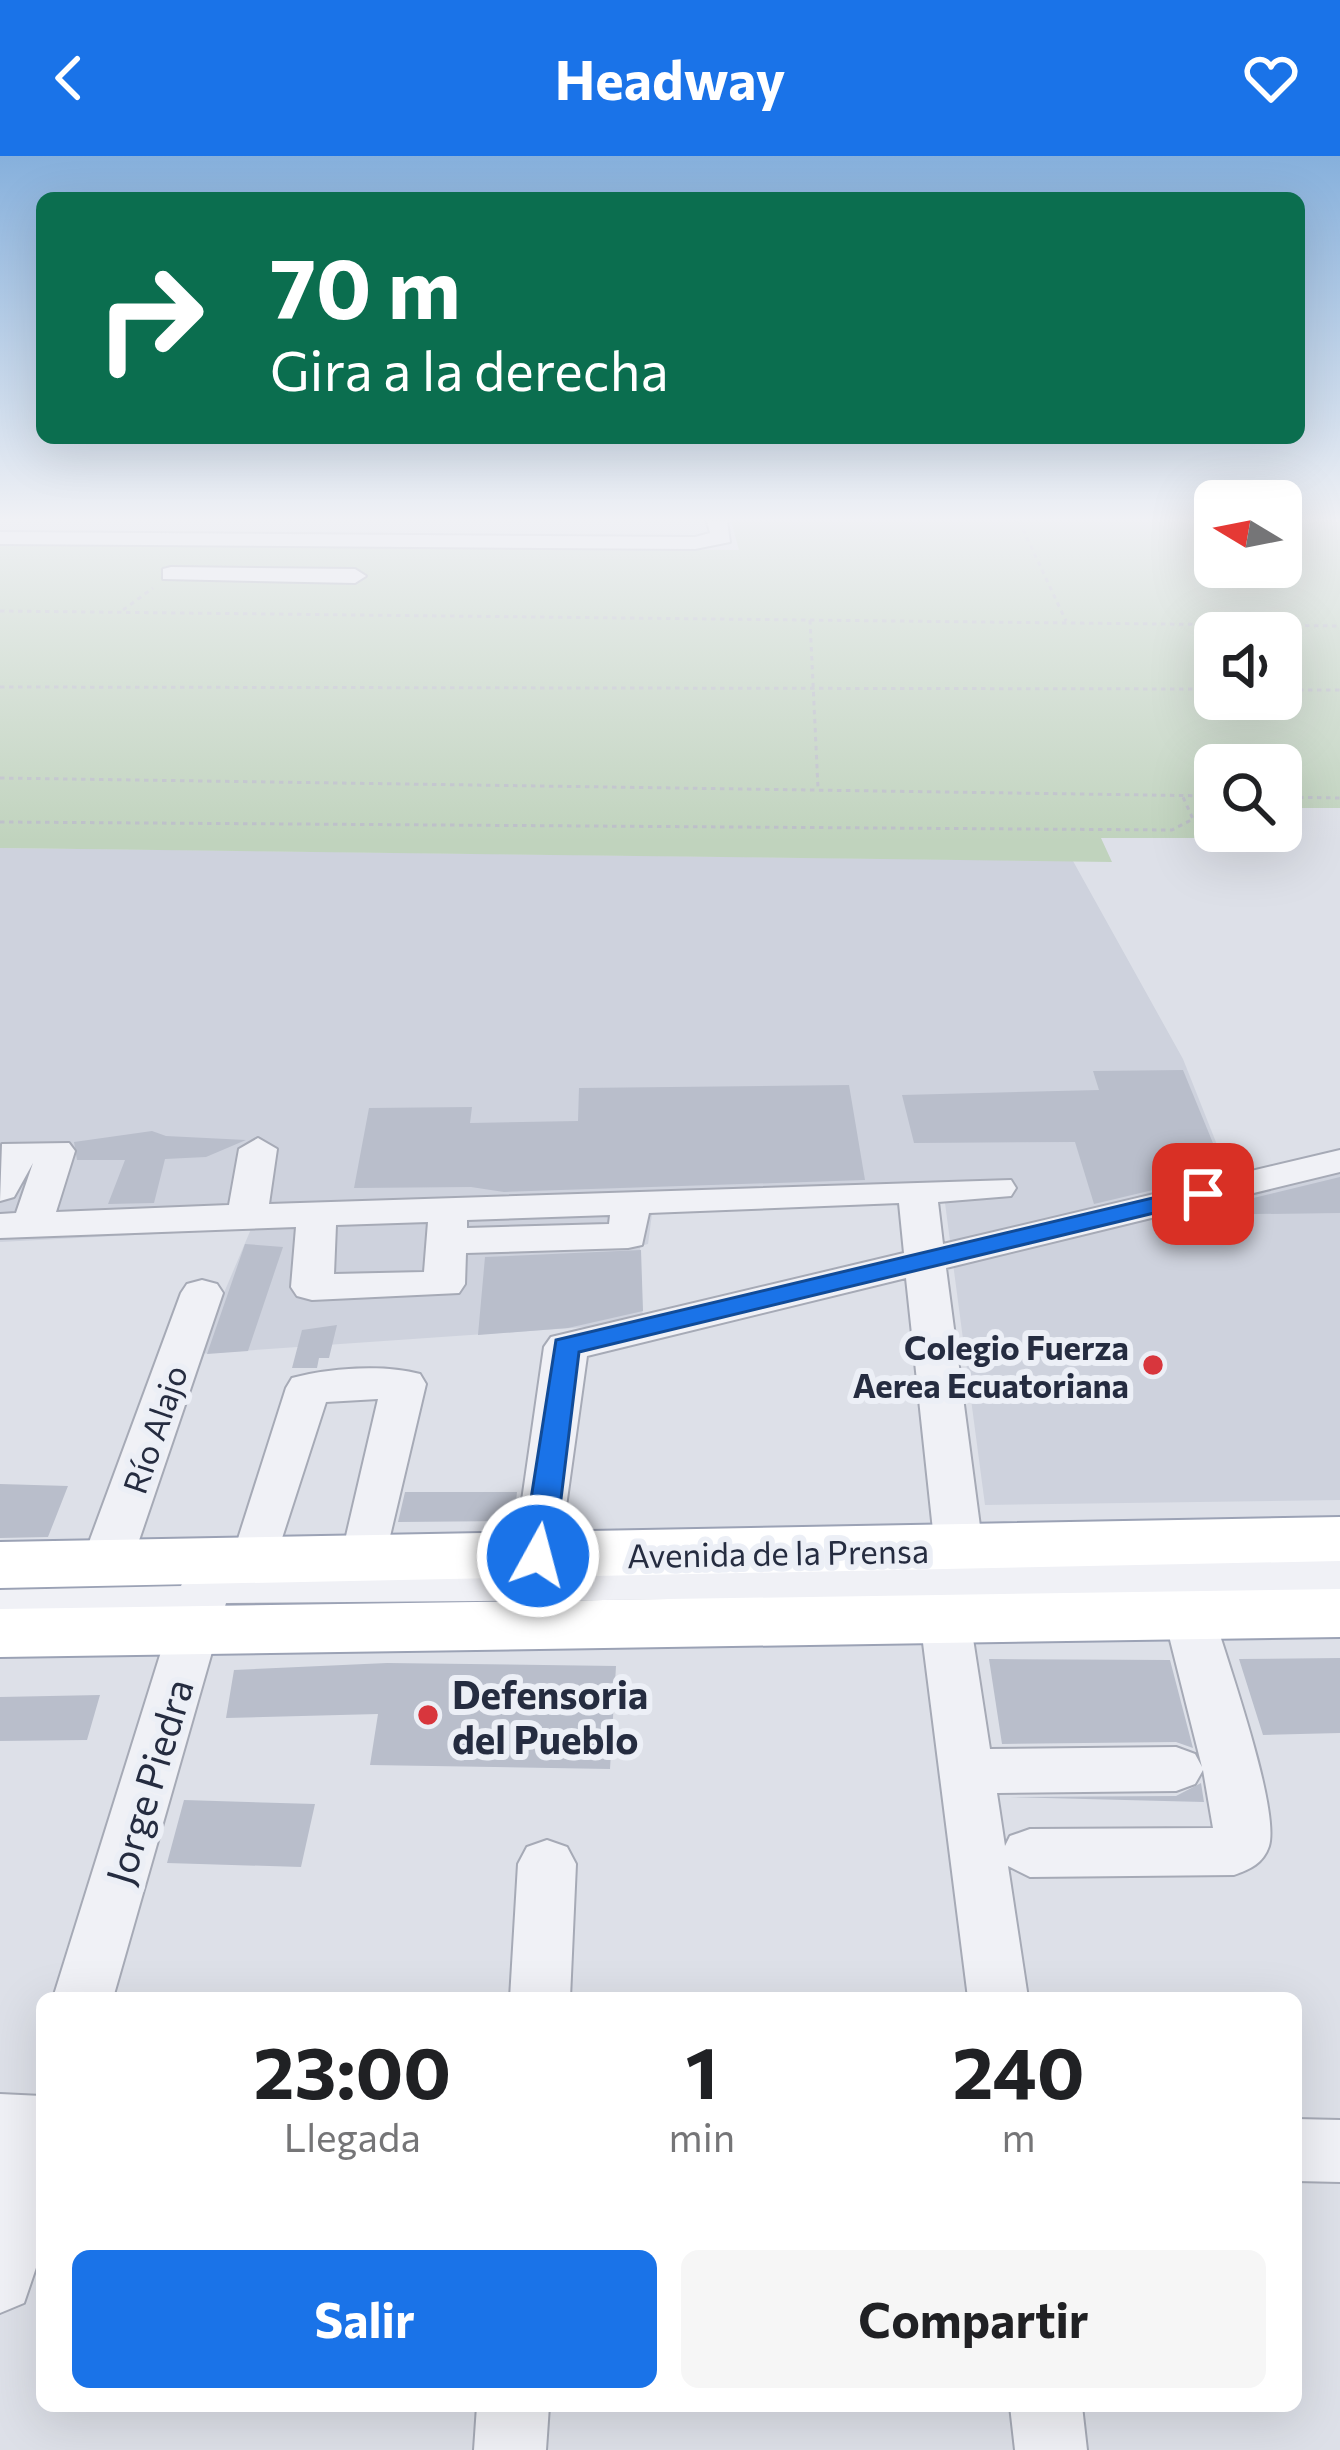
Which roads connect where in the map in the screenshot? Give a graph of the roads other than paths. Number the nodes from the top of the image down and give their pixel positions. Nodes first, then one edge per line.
1 (258, 1148) dead end
2 (1340, 1161) edge
3 (997, 1187) dead end
4 (0, 1189) edge
5 (917, 1192) junction
6 (317, 1216) junction
7 (248, 1218) junction
8 (16, 1226) edge
9 (447, 1226) junction
10 (202, 1294) dead end
11 (1340, 1539) edge
12 (959, 1549) junction
13 (538, 1556) junction
14 (362, 1562) junction
15 (106, 1564) junction
16 (0, 1565) edge
17 (1340, 1576) edge
18 (212, 1589) junction
19 (0, 1608) edge
20 (1340, 1613) edge
21 (1189, 1616) junction
22 (945, 1619) junction
23 (0, 1633) edge
24 (1175, 1769) dead end
25 (966, 1771) junction
26 (1030, 1853) dead end
27 (548, 1864) dead end
28 (84, 1992) edge
29 (540, 1992) edge
30 (997, 1992) edge
31 (0, 2124) edge
32 (36, 2127) edge
33 (36, 2149) edge
34 (1302, 2150) edge
35 (1340, 2151) edge
36 (0, 2278) edge
37 (513, 2412) edge
38 (1047, 2412) edge
39 (510, 2450) edge
40 (1051, 2450) edge

1 - 7 street
2 - 13 street
3 - 5 street
4 - 8 street
5 - 9 street
5 - 12 street
6 - 7 street
6 - 9 street
6 - 9 street
7 - 8 street
10 - 15 street, Río Alajo
11 - 12 main road, Avenida de la Prensa
12 - 13 main road, Avenida de la Prensa
13 - 14 main road, Avenida de la Prensa
14 - 18 main road, Avenida de la Prensa
14 - 18 street, Jorge Piedra
15 - 16 main road, Avenida de la Prensa
15 - 18 main road, Avenida de la Prensa
17 - 18 street
18 - 19 street
18 - 22 main road, Avenida de la Prensa
18 - 23 main road, Avenida de la Prensa
18 - 28 street, Jorge Piedra
20 - 21 main road, Avenida de la Prensa
21 - 22 main road, Avenida de la Prensa
21 - 26 street
22 - 25 street
24 - 25 street
25 - 30 street
27 - 29 street
31 - 32 street
33 - 36 street
34 - 35 street
37 - 39 street
38 - 40 street

